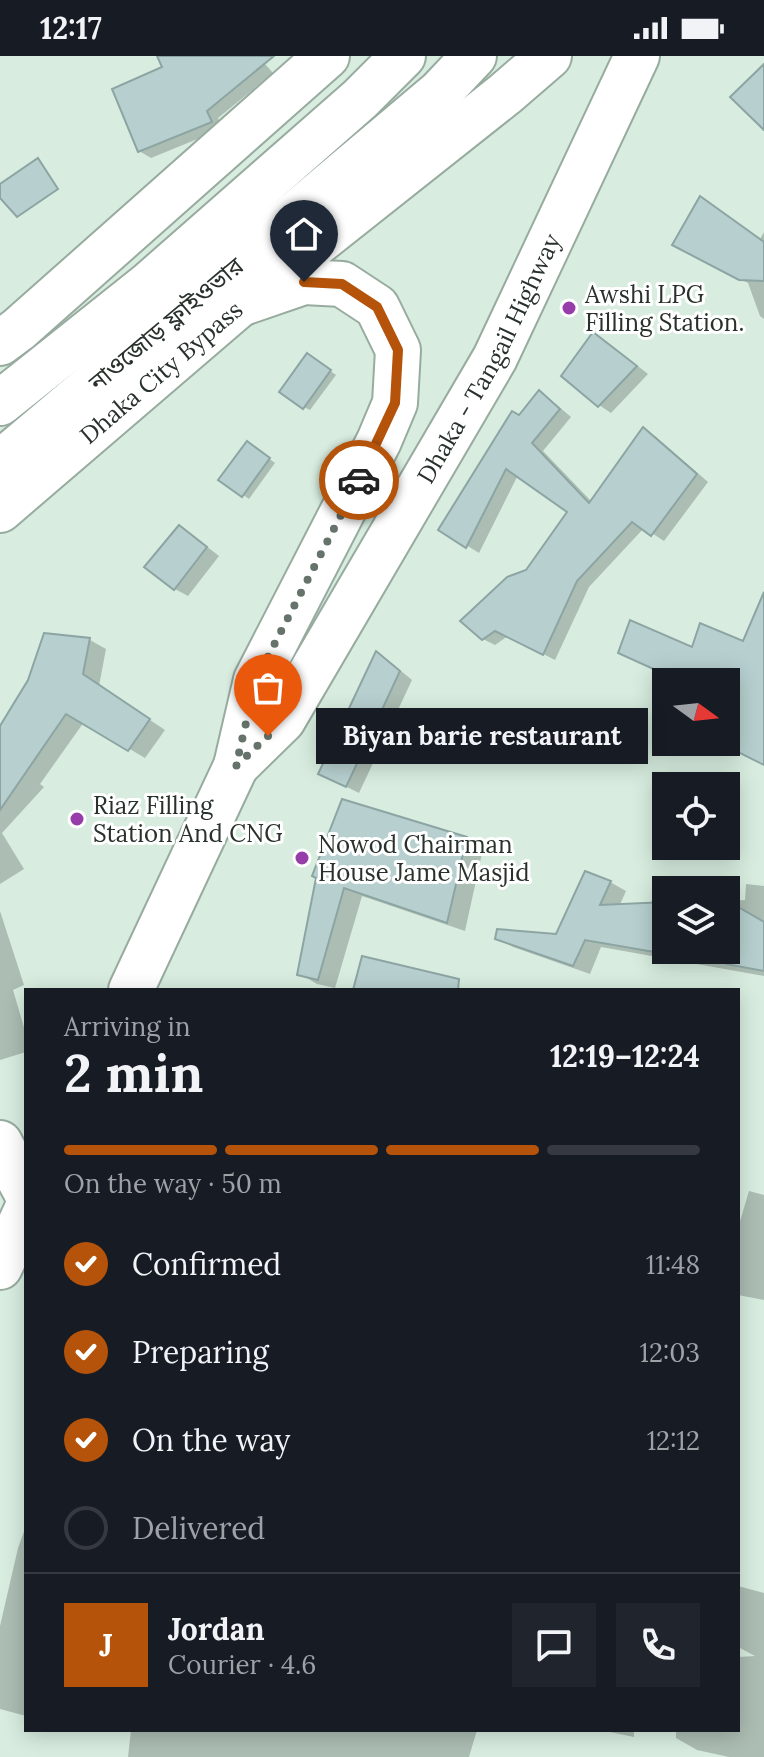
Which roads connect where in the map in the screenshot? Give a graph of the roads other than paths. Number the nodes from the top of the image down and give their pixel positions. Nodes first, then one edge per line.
1 (327, 56) edge
2 (403, 56) edge
3 (474, 56) edge
4 (549, 56) edge
5 (637, 56) edge
6 (240, 304) junction
7 (0, 343) edge
8 (0, 403) edge
9 (0, 463) edge
10 (0, 510) edge
11 (236, 766) junction
12 (132, 988) edge
13 (0, 1143) edge
14 (24, 1188) edge
15 (24, 1215) edge
16 (0, 1267) edge

1 - 7 main road
2 - 8 main road, নাওজোড় ফ্লাইওভার
3 - 9 main road, নাওজোড় ফ্লাইওভার
4 - 6 main road, Dhaka City Bypass
5 - 11 main road, Dhaka - Tangail Highway
6 - 10 main road, Dhaka City Bypass
6 - 11 main road, Dhaka - Tangail Highway
11 - 12 main road, Dhaka - Tangail Highway
13 - 14 main road
15 - 16 main road

